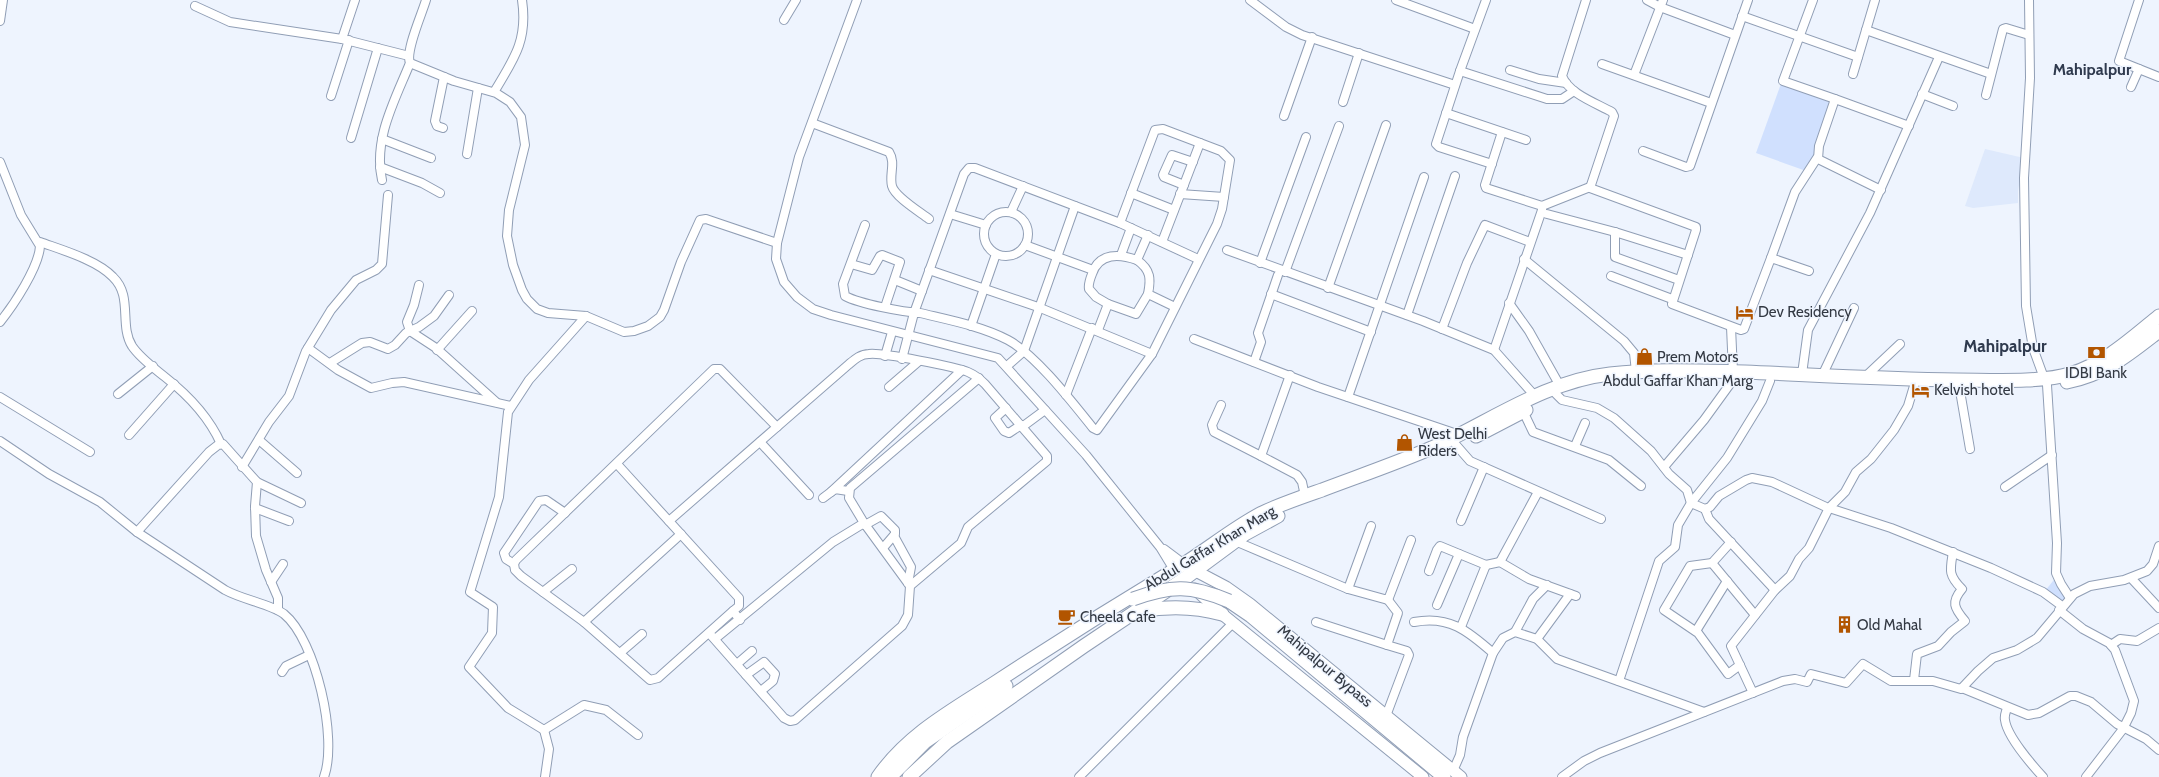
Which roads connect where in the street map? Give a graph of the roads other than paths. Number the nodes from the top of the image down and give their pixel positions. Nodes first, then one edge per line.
1 (3, 0) edge
2 (355, 0) edge
3 (426, 0) edge
4 (522, 0) edge
5 (796, 0) edge
6 (857, 0) edge
7 (1250, 0) edge
8 (1396, 0) edge
9 (1486, 0) edge
10 (1586, 0) edge
11 (1647, 0) edge
12 (1813, 0) edge
13 (1875, 0) edge
14 (2029, 0) edge
15 (2140, 0) edge
16 (1746, 1) edge
17 (1661, 4) edge
18 (195, 6) dead end
19 (1742, 16) junction
20 (784, 20) dead end
21 (0, 21) edge
22 (1475, 29) junction
23 (1866, 30) junction
24 (1735, 35) junction
25 (2029, 35) junction
26 (1800, 37) junction
27 (1312, 38) junction
28 (346, 39) junction
29 (378, 48) junction
30 (1359, 53) junction
31 (1939, 56) junction
32 (1858, 57) junction
33 (410, 60) junction
34 (1602, 64) dead end
35 (2139, 69) junction
36 (1510, 70) dead end
37 (1460, 71) junction
38 (1853, 74) dead end
39 (1991, 74) junction
40 (1634, 75) junction
41 (444, 77) junction
42 (2159, 77) edge
43 (1566, 82) junction
44 (1455, 85) junction
45 (2131, 87) dead end
46 (478, 88) junction
47 (1574, 91) junction
48 (494, 92) junction
49 (1922, 94) junction
50 (1986, 95) dead end
51 (331, 96) dead end
52 (1835, 100) junction
53 (1343, 102) dead end
54 (1711, 103) junction
55 (1953, 106) dead end
56 (1446, 113) junction
57 (1284, 116) dead end
58 (812, 123) junction
59 (1386, 125) dead end
60 (1339, 126) dead end
61 (1909, 126) junction
62 (443, 128) dead end
63 (1502, 132) junction
64 (1306, 137) dead end
65 (351, 138) dead end
66 (382, 138) junction
67 (1526, 140) dead end
68 (1200, 143) junction
69 (1643, 151) dead end
70 (467, 154) dead end
71 (431, 158) dead end
72 (1817, 158) junction
73 (0, 162) edge
74 (1193, 162) junction
75 (1492, 164) junction
76 (380, 167) junction
77 (1455, 176) dead end
78 (1424, 177) dead end
79 (382, 180) dead end
80 (1184, 185) junction
81 (1023, 186) junction
82 (1590, 187) junction
83 (1881, 190) junction
84 (440, 193) dead end
85 (1131, 193) junction
86 (1180, 194) junction
87 (388, 195) dead end
88 (1224, 197) junction
89 (1075, 206) junction
90 (1542, 206) junction
91 (1174, 210) junction
92 (1011, 212) junction
93 (950, 214) junction
94 (1547, 214) dead end
95 (929, 219) dead end
96 (1120, 223) junction
97 (866, 225) dead end
98 (986, 225) junction
99 (1131, 228) junction
100 (1615, 232) junction
101 (1148, 235) junction
102 (40, 242) junction
103 (1162, 242) junction
104 (1530, 242) junction
105 (777, 243) junction
106 (1025, 245) junction
107 (1227, 250) dead end
108 (996, 254) junction
109 (1121, 255) junction
110 (1688, 255) junction
111 (1056, 256) junction
112 (1771, 258) junction
113 (1198, 259) junction
114 (1524, 259) junction
115 (1137, 260) junction
116 (1260, 263) junction
117 (851, 264) junction
118 (929, 270) junction
119 (1093, 270) junction
120 (1809, 271) dead end
121 (1281, 274) junction
122 (1611, 276) dead end
123 (895, 280) junction
124 (1679, 280) junction
125 (419, 284) dead end
126 (984, 288) junction
127 (1328, 288) junction
128 (922, 291) junction
129 (1148, 294) junction
130 (1271, 294) junction
131 (449, 295) dead end
132 (1672, 299) junction
133 (1509, 303) junction
134 (1108, 304) junction
135 (1380, 306) junction
136 (885, 307) junction
137 (1038, 307) junction
138 (1175, 307) junction
139 (1854, 308) dead end
140 (472, 311) dead end
141 (914, 312) junction
142 (1407, 315) junction
143 (586, 316) junction
144 (2159, 316) edge
145 (0, 322) edge
146 (970, 326) junction
147 (1731, 327) junction
148 (1095, 329) junction
149 (1442, 329) junction
150 (410, 331) junction
151 (2159, 331) edge
152 (892, 332) junction
153 (1371, 332) junction
154 (907, 336) junction
155 (1194, 339) dead end
156 (1900, 344) dead end
157 (308, 348) junction
158 (437, 350) junction
159 (1494, 350) junction
160 (1024, 351) junction
161 (1152, 354) junction
162 (885, 356) junction
163 (902, 359) junction
164 (918, 362) junction
165 (1254, 362) junction
166 (330, 363) junction
167 (153, 366) junction
168 (1007, 366) junction
169 (962, 370) junction
170 (1636, 372) junction
171 (1802, 374) junction
172 (1290, 375) junction
173 (1733, 376) junction
174 (1822, 376) junction
175 (1865, 377) junction
176 (979, 378) junction
177 (1770, 381) junction
178 (2046, 381) junction
179 (174, 384) junction
180 (1958, 385) junction
181 (889, 386) dead end
182 (1914, 386) junction
183 (1558, 390) junction
184 (118, 394) dead end
185 (1066, 395) junction
186 (0, 396) edge
187 (1535, 396) junction
188 (1348, 397) junction
189 (496, 403) junction
190 (1221, 405) dead end
191 (511, 406) junction
192 (1006, 408) junction
193 (1045, 410) junction
194 (1523, 411) junction
195 (1585, 423) dead end
196 (1022, 426) junction
197 (777, 427) junction
198 (129, 435) dead end
199 (259, 440) junction
200 (1458, 440) junction
201 (0, 441) edge
202 (760, 442) junction
203 (221, 444) junction
204 (1575, 446) junction
205 (1970, 449) dead end
206 (90, 452) dead end
207 (2052, 455) junction
208 (1262, 456) junction
209 (616, 464) junction
210 (242, 467) junction
211 (1664, 467) junction
212 (1484, 468) junction
213 (298, 472) dead end
214 (257, 482) junction
215 (1641, 486) dead end
216 (2005, 487) dead end
217 (848, 491) junction
218 (831, 492) junction
219 (1538, 492) junction
220 (809, 495) dead end
221 (1305, 496) junction
222 (824, 498) dead end
223 (301, 503) dead end
224 (1691, 503) junction
225 (255, 508) junction
226 (1829, 508) junction
227 (1705, 509) junction
228 (566, 513) junction
229 (1601, 519) dead end
230 (289, 520) dead end
231 (669, 521) junction
232 (1461, 521) dead end
233 (865, 524) junction
234 (1371, 526) dead end
235 (137, 532) junction
236 (681, 534) junction
237 (894, 536) junction
238 (1411, 540) dead end
239 (1235, 541) junction
240 (1731, 542) junction
241 (2159, 546) edge
242 (883, 548) junction
243 (1953, 552) junction
244 (1459, 554) junction
245 (1500, 562) junction
246 (1712, 563) junction
247 (283, 564) dead end
248 (514, 564) junction
249 (1486, 565) junction
250 (572, 569) dead end
251 (1184, 571) junction
252 (1429, 571) dead end
253 (2131, 578) junction
254 (271, 582) junction
255 (1727, 582) junction
256 (909, 584) junction
257 (1547, 586) junction
258 (1348, 589) junction
259 (1775, 590) junction
260 (543, 592) junction
261 (2070, 598) junction
262 (1388, 600) junction
263 (1134, 605) junction
264 (1437, 605) dead end
265 (2060, 608) junction
266 (2159, 608) edge
267 (278, 610) junction
268 (733, 611) junction
269 (1222, 614) junction
270 (1755, 615) junction
271 (740, 620) junction
272 (584, 622) junction
273 (1316, 622) dead end
274 (1414, 622) dead end
275 (1233, 623) junction
276 (1461, 627) junction
277 (2159, 628) edge
278 (1696, 631) junction
279 (1515, 632) junction
280 (642, 634) dead end
281 (712, 636) junction
282 (1537, 639) junction
283 (1387, 645) junction
284 (2111, 645) junction
285 (752, 651) dead end
286 (620, 653) junction
287 (1493, 653) junction
288 (309, 655) junction
289 (737, 664) junction
290 (1740, 665) junction
291 (282, 672) dead end
292 (746, 674) junction
293 (1914, 680) junction
294 (1618, 681) junction
295 (1962, 688) junction
296 (761, 691) junction
297 (1753, 693) junction
298 (2007, 708) junction
299 (1704, 712) junction
300 (1386, 716) junction
301 (2123, 728) junction
302 (544, 730) junction
303 (638, 735) dead end
304 (2158, 746) edge
305 (1453, 775) edge
306 (324, 777) edge
307 (544, 777) edge
308 (878, 777) edge
309 (890, 777) edge
310 (909, 777) edge
311 (1078, 777) edge
312 (1423, 777) edge
313 (1562, 777) edge
314 (2043, 777) edge
315 (2086, 777) edge

1 - 21 street
2 - 28 street
3 - 33 street
4 - 48 street
5 - 20 street
6 - 58 street
7 - 27 street
8 - 22 street
9 - 22 street
10 - 43 street
11 - 17 street
12 - 26 street
13 - 23 street
14 - 25 street
15 - 35 street
16 - 19 street
17 - 24 street
17 - 40 street
18 - 28 street
19 - 24 street
19 - 26 street
22 - 37 street
23 - 31 street
23 - 32 street
24 - 54 street
25 - 39 street
25 - 178 street
26 - 32 street
26 - 52 street
27 - 30 street
27 - 57 street
28 - 29 street
28 - 51 street
29 - 33 street
29 - 65 street
30 - 44 street
30 - 53 street
31 - 39 street
31 - 49 street
32 - 38 street
33 - 41 street
33 - 66 street
34 - 40 street
35 - 42 street
35 - 45 street
36 - 43 street
37 - 44 street
37 - 47 street
39 - 50 street
40 - 54 street
41 - 46 street
41 - 62 street
43 - 47 street
44 - 56 street
46 - 48 street
46 - 70 street
47 - 82 street
48 - 143 street
49 - 55 street
49 - 61 street
52 - 61 street
52 - 72 street
54 - 69 street
56 - 63 street
56 - 75 street
58 - 95 street
58 - 105 street
59 - 127 street
60 - 121 street
61 - 83 street
63 - 67 street
63 - 75 street
64 - 116 street
66 - 71 street
66 - 76 street
68 - 74 street
68 - 85 street
68 - 88 street
72 - 83 street
72 - 112 street
73 - 102 street
74 - 80 street
74 - 80 street
75 - 90 street
76 - 79 street
76 - 84 street
77 - 142 street
78 - 135 street
80 - 86 street
81 - 89 street
81 - 92 street
81 - 93 street
82 - 90 street
82 - 110 street
83 - 171 street
85 - 91 street
85 - 96 street
86 - 88 street
86 - 91 street
87 - 157 street
88 - 113 street
89 - 96 street
89 - 111 street
90 - 104 street
91 - 103 street
92 - 98 street
92 - 106 street
93 - 98 street
93 - 118 street
94 - 100 street
96 - 99 street
97 - 117 street
98 - 108 street
99 - 101 street
99 - 109 street
100 - 110 street
100 - 124 street
101 - 103 street
101 - 115 street
102 - 145 street
102 - 167 street
103 - 113 street
104 - 114 street
104 - 149 street
105 - 143 street
105 - 152 street
106 - 108 street
106 - 111 street
107 - 116 street
108 - 126 street
109 - 115 street
109 - 119 street
110 - 124 street
111 - 119 street
111 - 137 street
112 - 120 street
112 - 147 street
113 - 138 street
114 - 133 street
114 - 170 street
115 - 129 street
116 - 121 street
117 - 123 street
117 - 136 street
118 - 126 street
118 - 128 street
119 - 134 street
121 - 127 street
121 - 130 street
122 - 132 street
123 - 128 street
123 - 136 street
124 - 132 street
125 - 150 street
126 - 137 street
126 - 146 street
127 - 135 street
128 - 141 street
129 - 134 street
129 - 138 street
130 - 153 street
130 - 165 street
131 - 150 street
132 - 147 street
133 - 159 street
133 - 183 street
134 - 148 street
135 - 142 street
135 - 153 street
136 - 141 street
137 - 148 street
137 - 160 street
138 - 161 street
139 - 174 street
140 - 158 street
141 - 146 street
141 - 154 street
142 - 149 street
143 - 191 street
144 - 178 main road, Abdul Gaffar Khan Marg
146 - 160 street
147 - 173 street
148 - 161 street
148 - 185 street
149 - 159 street
150 - 158 street
150 - 166 street
151 - 178 main road, Abdul Gaffar Khan Marg
152 - 154 street
152 - 162 street
153 - 188 street
154 - 163 street
154 - 168 street
155 - 165 street
156 - 175 street
157 - 166 street
157 - 199 street
158 - 189 street
159 - 187 street
160 - 168 street
160 - 185 street
161 - 185 street
162 - 163 street
162 - 197 street
163 - 164 street
164 - 169 street
164 - 181 street
165 - 172 street
166 - 189 street
167 - 179 street
167 - 184 street
168 - 193 street
169 - 176 street
169 - 218 street
170 - 173 main road, Abdul Gaffar Khan Marg
170 - 183 main road, Abdul Gaffar Khan Marg
171 - 173 main road, Abdul Gaffar Khan Marg
171 - 174 main road, Abdul Gaffar Khan Marg
172 - 188 street
172 - 208 street
173 - 177 main road, Abdul Gaffar Khan Marg
173 - 183 main road, Abdul Gaffar Khan Marg
173 - 211 street
174 - 175 main road, Abdul Gaffar Khan Marg
175 - 178 main road, Abdul Gaffar Khan Marg
176 - 192 street
176 - 217 street
177 - 182 main road, Abdul Gaffar Khan Marg
177 - 224 street
178 - 180 main road, Abdul Gaffar Khan Marg
178 - 207 street
179 - 198 street
179 - 203 street
180 - 182 main road, Abdul Gaffar Khan Marg
180 - 205 street
182 - 226 street
183 - 187 main road, Abdul Gaffar Khan Marg
183 - 194 main road, Abdul Gaffar Khan Marg
183 - 211 street
186 - 206 street
187 - 200 main road, Abdul Gaffar Khan Marg
188 - 200 street
189 - 191 street
190 - 208 street
191 - 302 street
192 - 196 street
192 - 196 street
193 - 196 street
193 - 251 street
194 - 200 main road, Abdul Gaffar Khan Marg
194 - 204 street
195 - 204 street
196 - 256 street
197 - 202 street
197 - 209 street
199 - 210 street
199 - 213 street
200 - 212 street
200 - 221 main road, Abdul Gaffar Khan Marg
200 - 239 main road, Abdul Gaffar Khan Marg
201 - 235 street
202 - 220 street
202 - 231 street
203 - 210 street
203 - 235 street
204 - 215 street
207 - 216 street
207 - 261 street
208 - 221 street
209 - 228 street
209 - 231 street
210 - 214 street
211 - 224 street
212 - 219 street
212 - 232 street
214 - 223 street
214 - 225 street
217 - 218 street
217 - 233 street
218 - 222 street
219 - 229 street
219 - 245 street
221 - 251 main road, Abdul Gaffar Khan Marg
224 - 227 street
224 - 294 street
225 - 230 street
225 - 254 street
226 - 227 street
226 - 243 street
226 - 259 street
227 - 240 street
228 - 248 street
228 - 248 street
231 - 236 street
233 - 237 street
233 - 242 street
233 - 271 street
234 - 258 street
235 - 267 street
236 - 268 street
236 - 272 street
237 - 242 street
237 - 256 street
238 - 262 street
239 - 251 main road, Abdul Gaffar Khan Marg
239 - 258 street
240 - 246 street
240 - 259 street
241 - 253 street
242 - 256 street
243 - 265 street
243 - 293 street
244 - 249 street
244 - 252 street
244 - 264 street
245 - 249 street
245 - 257 street
246 - 255 street
246 - 278 street
247 - 254 street
248 - 260 street
249 - 276 street
250 - 260 street
251 - 263 main road, Abdul Gaffar Khan Marg
251 - 269 street, Mahipalpur Bypass
251 - 300 street, Mahipalpur Bypass
251 - 308 main road, Abdul Gaffar Khan Marg
253 - 261 street
253 - 266 street
254 - 267 street
255 - 270 street
255 - 278 street
256 - 296 street
257 - 279 street
257 - 282 street
258 - 262 street
259 - 270 street
260 - 272 street
261 - 265 street
262 - 283 street
263 - 269 main road
263 - 305 main road, bridge
263 - 309 main road
263 - 310 main road, Abdul Gaffar Khan Marg
265 - 284 street
265 - 295 street
267 - 288 street
268 - 271 street
268 - 281 street
269 - 275 street, Mahipalpur Bypass
270 - 290 street
271 - 281 street
272 - 286 street
273 - 283 street
274 - 276 street
275 - 311 street
275 - 312 street, Mahipalpur Bypass
276 - 287 street
277 - 284 street
278 - 290 street
279 - 282 street
279 - 287 street
280 - 286 street
281 - 286 street
281 - 289 street
282 - 294 street
283 - 300 street
284 - 301 street
285 - 289 street
287 - 305 street
288 - 291 street
288 - 306 street
289 - 292 street
290 - 297 street
292 - 296 street
292 - 296 street
293 - 295 street
293 - 297 street
294 - 299 street
295 - 298 street
297 - 299 street
298 - 301 street
298 - 314 street
299 - 313 street
300 - 305 street, Mahipalpur Bypass
301 - 304 street
301 - 315 street
302 - 303 street
302 - 307 street

